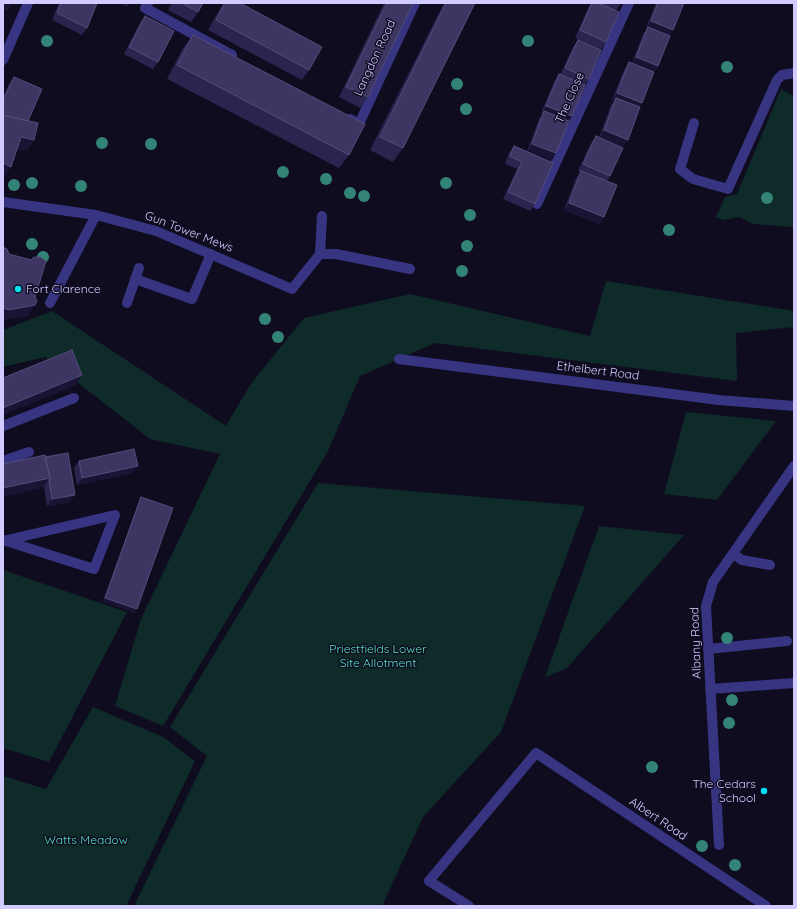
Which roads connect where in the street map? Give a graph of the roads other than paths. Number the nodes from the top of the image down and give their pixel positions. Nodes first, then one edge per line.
1 (28, 3) edge
2 (415, 3) edge
3 (629, 3) edge
4 (146, 6) edge
5 (3, 60) edge
6 (242, 60) edge
7 (794, 73) edge
8 (338, 113) edge
9 (694, 124) dead end
10 (3, 202) edge
11 (537, 204) edge
12 (96, 215) junction
13 (322, 216) dead end
14 (212, 254) junction
15 (320, 254) junction
16 (139, 268) dead end
17 (410, 268) dead end
18 (135, 279) junction
19 (50, 303) dead end
20 (127, 303) dead end
21 (398, 359) dead end
22 (74, 398) dead end
23 (794, 406) edge
24 (3, 426) edge
25 (29, 452) dead end
26 (3, 461) edge
27 (794, 466) edge
28 (5, 540) edge
29 (733, 554) junction
30 (770, 565) dead end
31 (787, 641) dead end
32 (708, 649) junction
33 (794, 683) edge
34 (710, 689) junction
35 (719, 845) dead end
36 (469, 906) edge
37 (766, 906) edge

1 - 5 street
2 - 8 street, Langdon Road
3 - 11 street, The Close
4 - 6 street
7 - 9 street
10 - 12 street, Gun Tower Mews
12 - 14 street, Gun Tower Mews
12 - 19 street
13 - 15 street
14 - 15 street, Gun Tower Mews
14 - 18 street
15 - 17 street
16 - 18 street
18 - 20 street
21 - 23 street, Ethelbert Road
22 - 24 street
25 - 26 street
27 - 29 street, Albany Road
28 - 28 street
29 - 30 street
29 - 32 street, Albany Road
31 - 32 street
32 - 34 street, Albany Road
33 - 34 street
34 - 35 street, Albany Road
36 - 37 street, Albert Road

